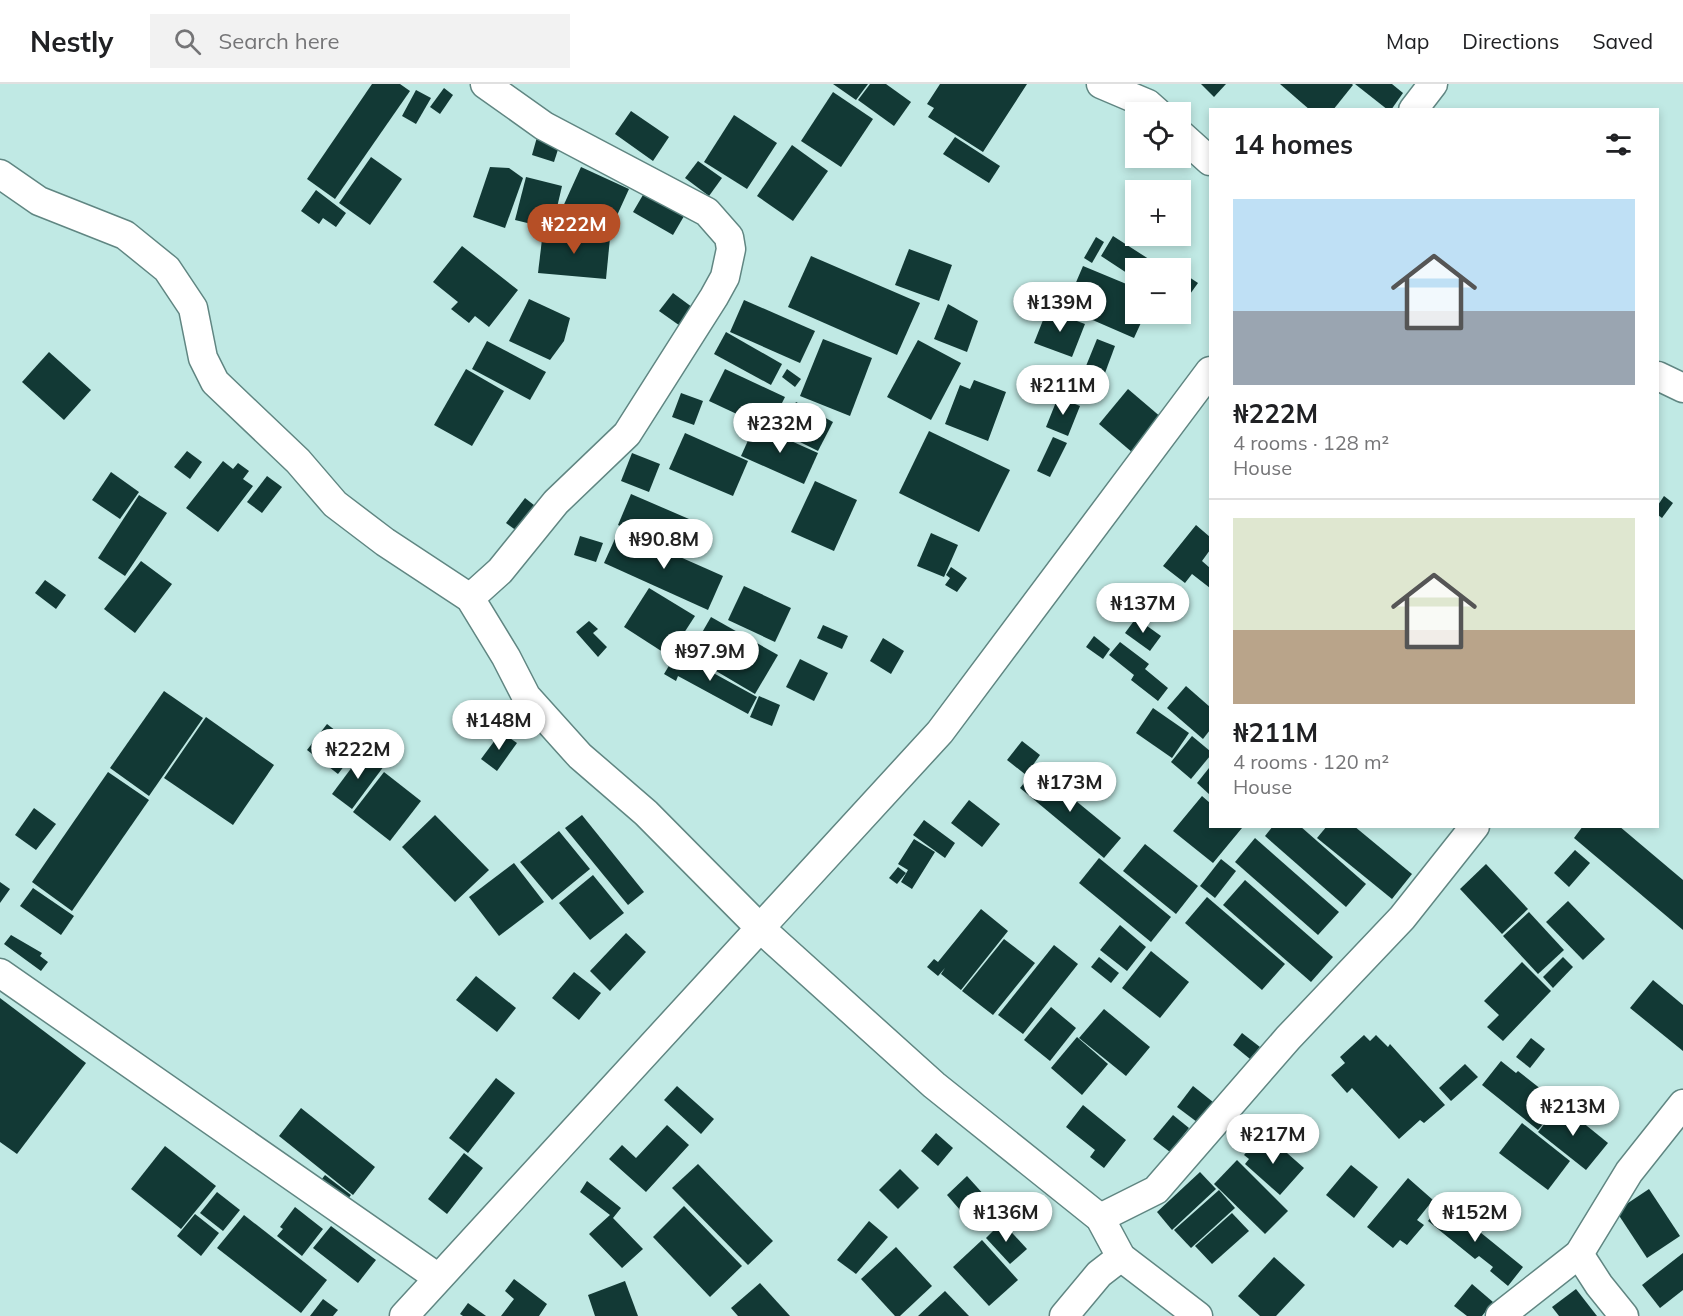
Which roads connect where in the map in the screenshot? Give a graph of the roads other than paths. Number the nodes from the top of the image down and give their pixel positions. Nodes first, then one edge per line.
1 (485, 84) edge
2 (1101, 84) edge
3 (1433, 84) edge
4 (1143, 102) edge
5 (1415, 108) edge
6 (1191, 144) edge
7 (1209, 160) edge
8 (0, 174) edge
9 (1209, 371) edge
10 (1659, 376) edge
11 (1683, 388) edge
12 (470, 598) junction
13 (1473, 828) edge
14 (760, 928) junction
15 (0, 973) edge
16 (1683, 1104) edge
17 (1100, 1218) junction
18 (1579, 1254) junction
19 (1121, 1257) junction
20 (437, 1278) junction
21 (404, 1316) edge
22 (1064, 1316) edge
23 (1198, 1316) edge
24 (1500, 1316) edge
25 (1624, 1316) edge

1 - 12 street
2 - 4 street
3 - 5 street
6 - 7 street
8 - 12 street
9 - 14 street
10 - 11 street
12 - 14 street
13 - 17 street
14 - 17 street
14 - 20 street
15 - 20 street
16 - 18 street
17 - 19 street
18 - 24 street
18 - 25 street
19 - 22 street
19 - 23 street
20 - 21 street

